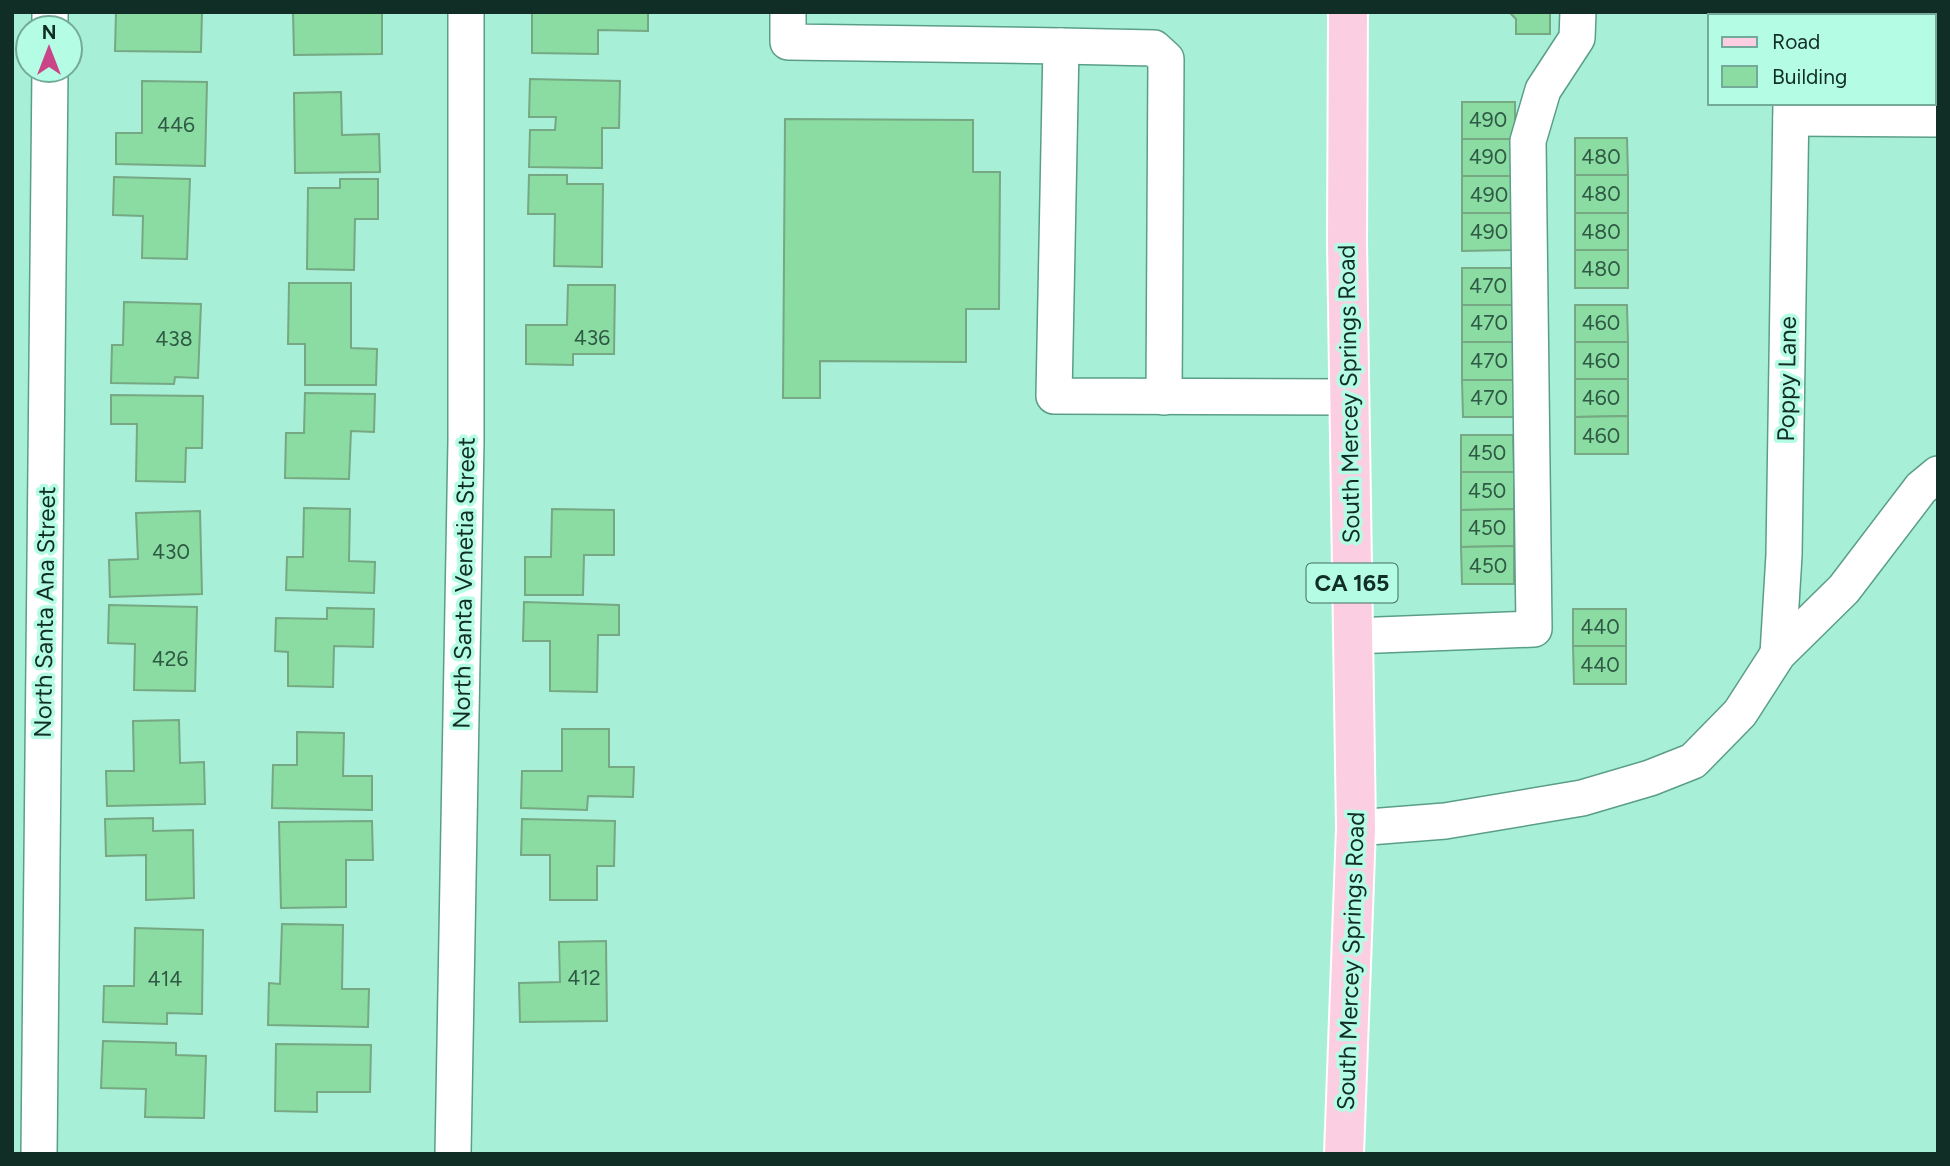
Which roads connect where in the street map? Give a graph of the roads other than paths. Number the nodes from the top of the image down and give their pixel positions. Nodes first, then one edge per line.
1 (466, 12) edge
2 (788, 12) edge
3 (1348, 12) edge
4 (1578, 12) edge
5 (1061, 46) junction
6 (50, 84) edge
7 (1791, 111) edge
8 (1938, 119) edge
9 (1164, 397) junction
10 (1349, 397) junction
11 (1938, 474) edge
12 (1353, 636) junction
13 (1778, 654) junction
14 (1356, 828) junction
15 (40, 1154) edge
16 (453, 1154) edge
17 (1345, 1154) edge

1 - 16 street, North Santa Venetia Street
2 - 5 street
3 - 10 main road, South Mercey Springs Road / CA 165
4 - 12 street
5 - 9 street
5 - 9 street
6 - 15 street, North Santa Ana Street
7 - 8 street
7 - 13 street, Poppy Lane
9 - 10 street
10 - 12 main road, South Mercey Springs Road / CA 165
11 - 13 street, Poppy Lane
12 - 14 main road, South Mercey Springs Road / CA 165
13 - 14 street, Poppy Lane
14 - 17 main road, South Mercey Springs Road / CA 165

